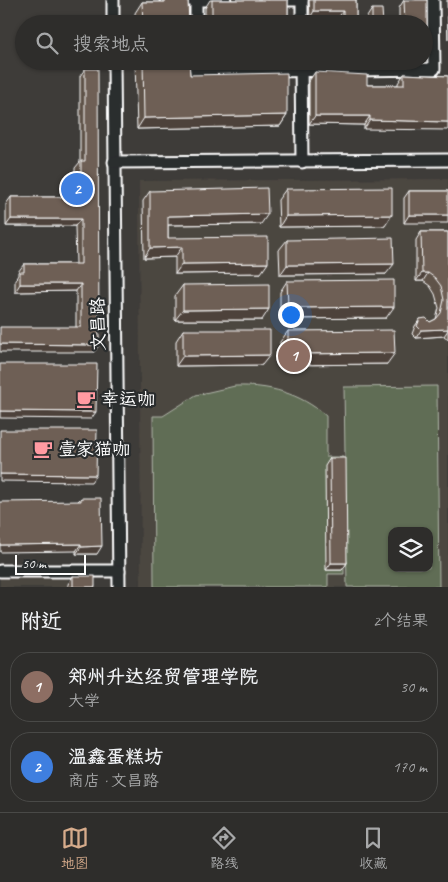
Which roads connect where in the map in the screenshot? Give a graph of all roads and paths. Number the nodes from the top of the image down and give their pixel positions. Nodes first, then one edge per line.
1 (113, 0) edge
2 (166, 0) edge
3 (196, 0) edge
4 (234, 0) edge
5 (263, 0) edge
6 (302, 0) edge
7 (433, 0) edge
8 (113, 15) edge
9 (196, 15) edge
10 (302, 15) edge
11 (433, 69) edge
12 (114, 70) edge
13 (195, 70) edge
14 (230, 70) edge
15 (301, 70) edge
16 (448, 160) edge
17 (114, 162) junction
18 (302, 162) junction
19 (119, 571) junction
20 (0, 572) edge
21 (119, 587) edge

1 - 8 street
2 - 3 street
3 - 4 street
3 - 9 street
5 - 6 street
6 - 10 street
7 - 11 street
12 - 17 street, 文昌路
13 - 14 street
15 - 18 street
16 - 18 street
17 - 18 street
17 - 19 street, 文昌路
19 - 20 street
19 - 21 street, 文昌路

